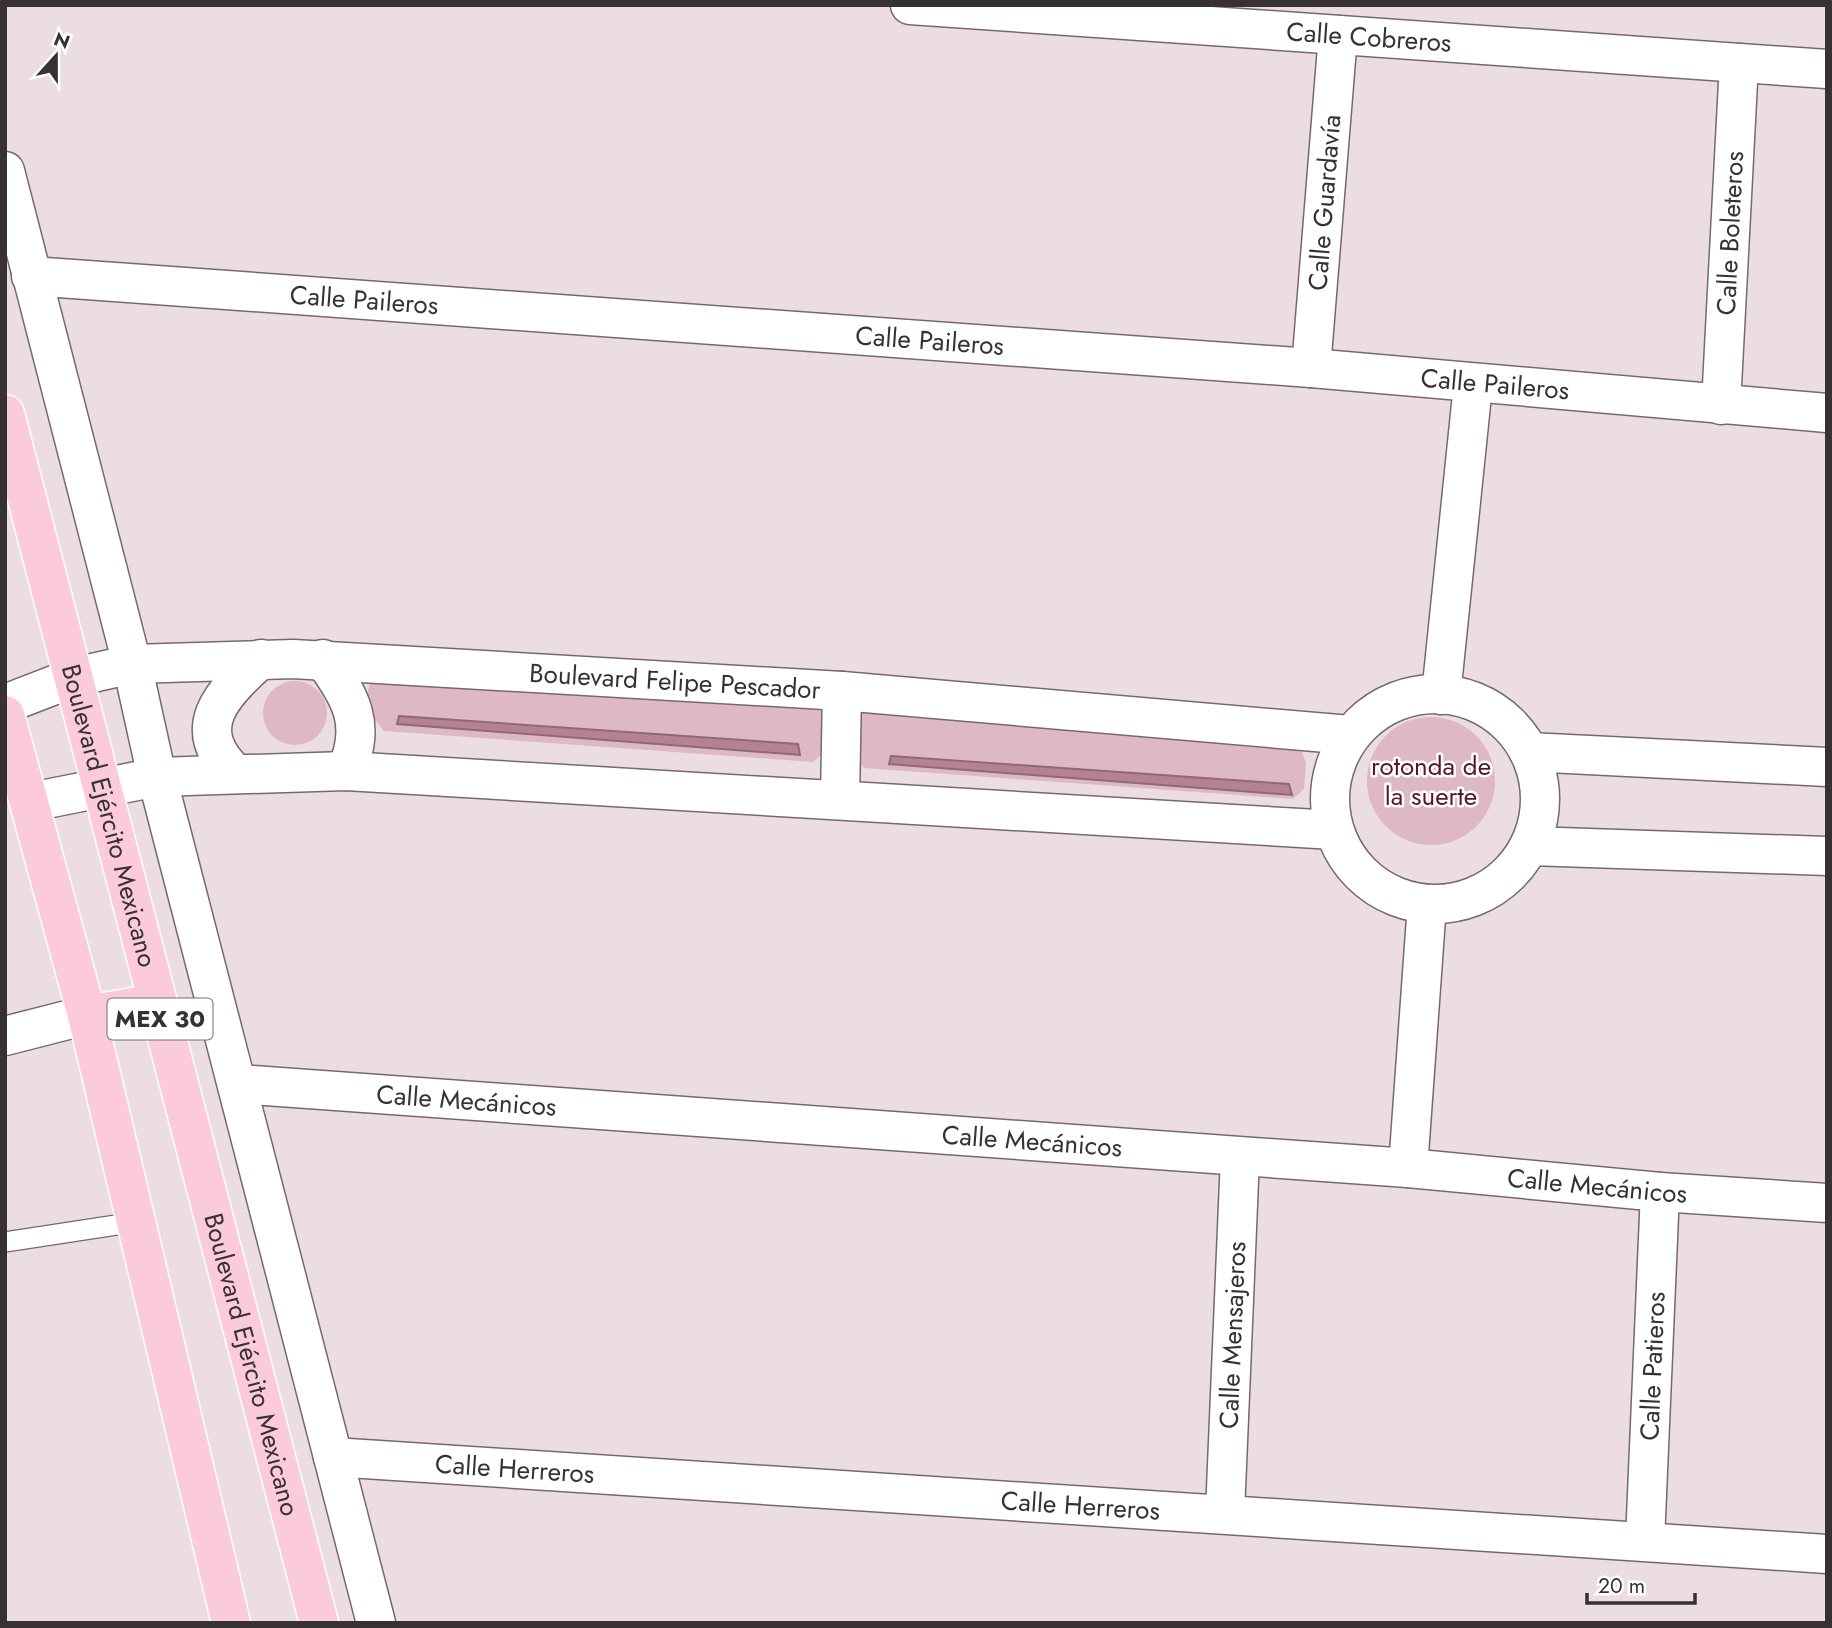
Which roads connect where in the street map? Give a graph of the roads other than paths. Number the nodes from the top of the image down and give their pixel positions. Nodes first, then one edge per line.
1 (910, 5) edge
2 (1338, 35) junction
3 (1739, 63) junction
4 (1827, 69) edge
5 (5, 171) edge
6 (31, 276) junction
7 (1311, 368) junction
8 (1474, 384) junction
9 (1721, 405) junction
10 (1827, 413) edge
11 (5, 414) edge
12 (261, 659) junction
13 (323, 659) junction
14 (132, 664) junction
15 (75, 677) junction
16 (842, 691) junction
17 (1441, 695) junction
18 (5, 704) edge
19 (5, 715) edge
20 (1350, 735) junction
21 (1529, 752) junction
22 (1827, 767) edge
23 (346, 771) junction
24 (236, 774) junction
25 (157, 777) junction
26 (103, 786) junction
27 (839, 799) junction
28 (31, 803) junction
29 (1334, 830) junction
30 (1530, 846) junction
31 (1827, 856) edge
32 (1427, 904) junction
33 (156, 1003) junction
34 (87, 1015) junction
35 (5, 1036) edge
36 (238, 1083) junction
37 (1240, 1157) junction
38 (1408, 1168) junction
39 (1660, 1192) junction
40 (1827, 1203) edge
41 (136, 1222) junction
42 (5, 1242) edge
43 (333, 1457) junction
44 (1225, 1513) junction
45 (1646, 1541) junction
46 (1827, 1554) edge
47 (231, 1623) edge
48 (319, 1623) edge
49 (376, 1623) edge

1 - 2 street, Calle Cobreros
2 - 3 street, Calle Cobreros
2 - 7 street, Calle Guardavía
3 - 4 street, Calle Cobreros
3 - 9 street, Calle Boleteros
5 - 6 street
6 - 7 street, Calle Paileros
6 - 14 street
7 - 8 street, Calle Paileros
8 - 9 street, Calle Paileros
8 - 17 street
9 - 10 street, Calle Paileros
11 - 15 main road, Boulevard Ejército Mexicano / MEX 30
12 - 13 street, Boulevard Felipe Pescador
12 - 14 street, Boulevard Felipe Pescador
12 - 24 street
13 - 16 street, Boulevard Felipe Pescador
13 - 23 street
14 - 15 street, Boulevard Felipe Pescador
14 - 25 street
15 - 18 street, Boulevard Felipe Pescador
15 - 26 main road, Boulevard Ejército Mexicano / MEX 30
16 - 20 street, Boulevard Felipe Pescador
16 - 27 street
17 - 20 street
17 - 21 street
19 - 28 main road, MEX 30
20 - 29 street
21 - 22 street
21 - 30 street
23 - 24 street
23 - 27 street
24 - 25 street
25 - 26 street
25 - 36 street
26 - 28 street
26 - 33 main road, Boulevard Ejército Mexicano / MEX 30
27 - 29 street
28 - 34 main road, MEX 30
29 - 32 street
30 - 31 street
30 - 32 street
32 - 38 street
33 - 34 main road
33 - 48 main road, Boulevard Ejército Mexicano / MEX 30
34 - 35 street
34 - 41 main road, MEX 30
36 - 37 street, Calle Mecánicos
36 - 43 street
37 - 38 street, Calle Mecánicos
37 - 44 street, Calle Mensajeros
38 - 39 street, Calle Mecánicos
39 - 40 street, Calle Mecánicos
39 - 45 street, Calle Patieros
41 - 42 lane
41 - 47 main road, MEX 30
43 - 44 street, Calle Herreros
43 - 49 street
44 - 45 street, Calle Herreros
45 - 46 street, Calle Herreros

